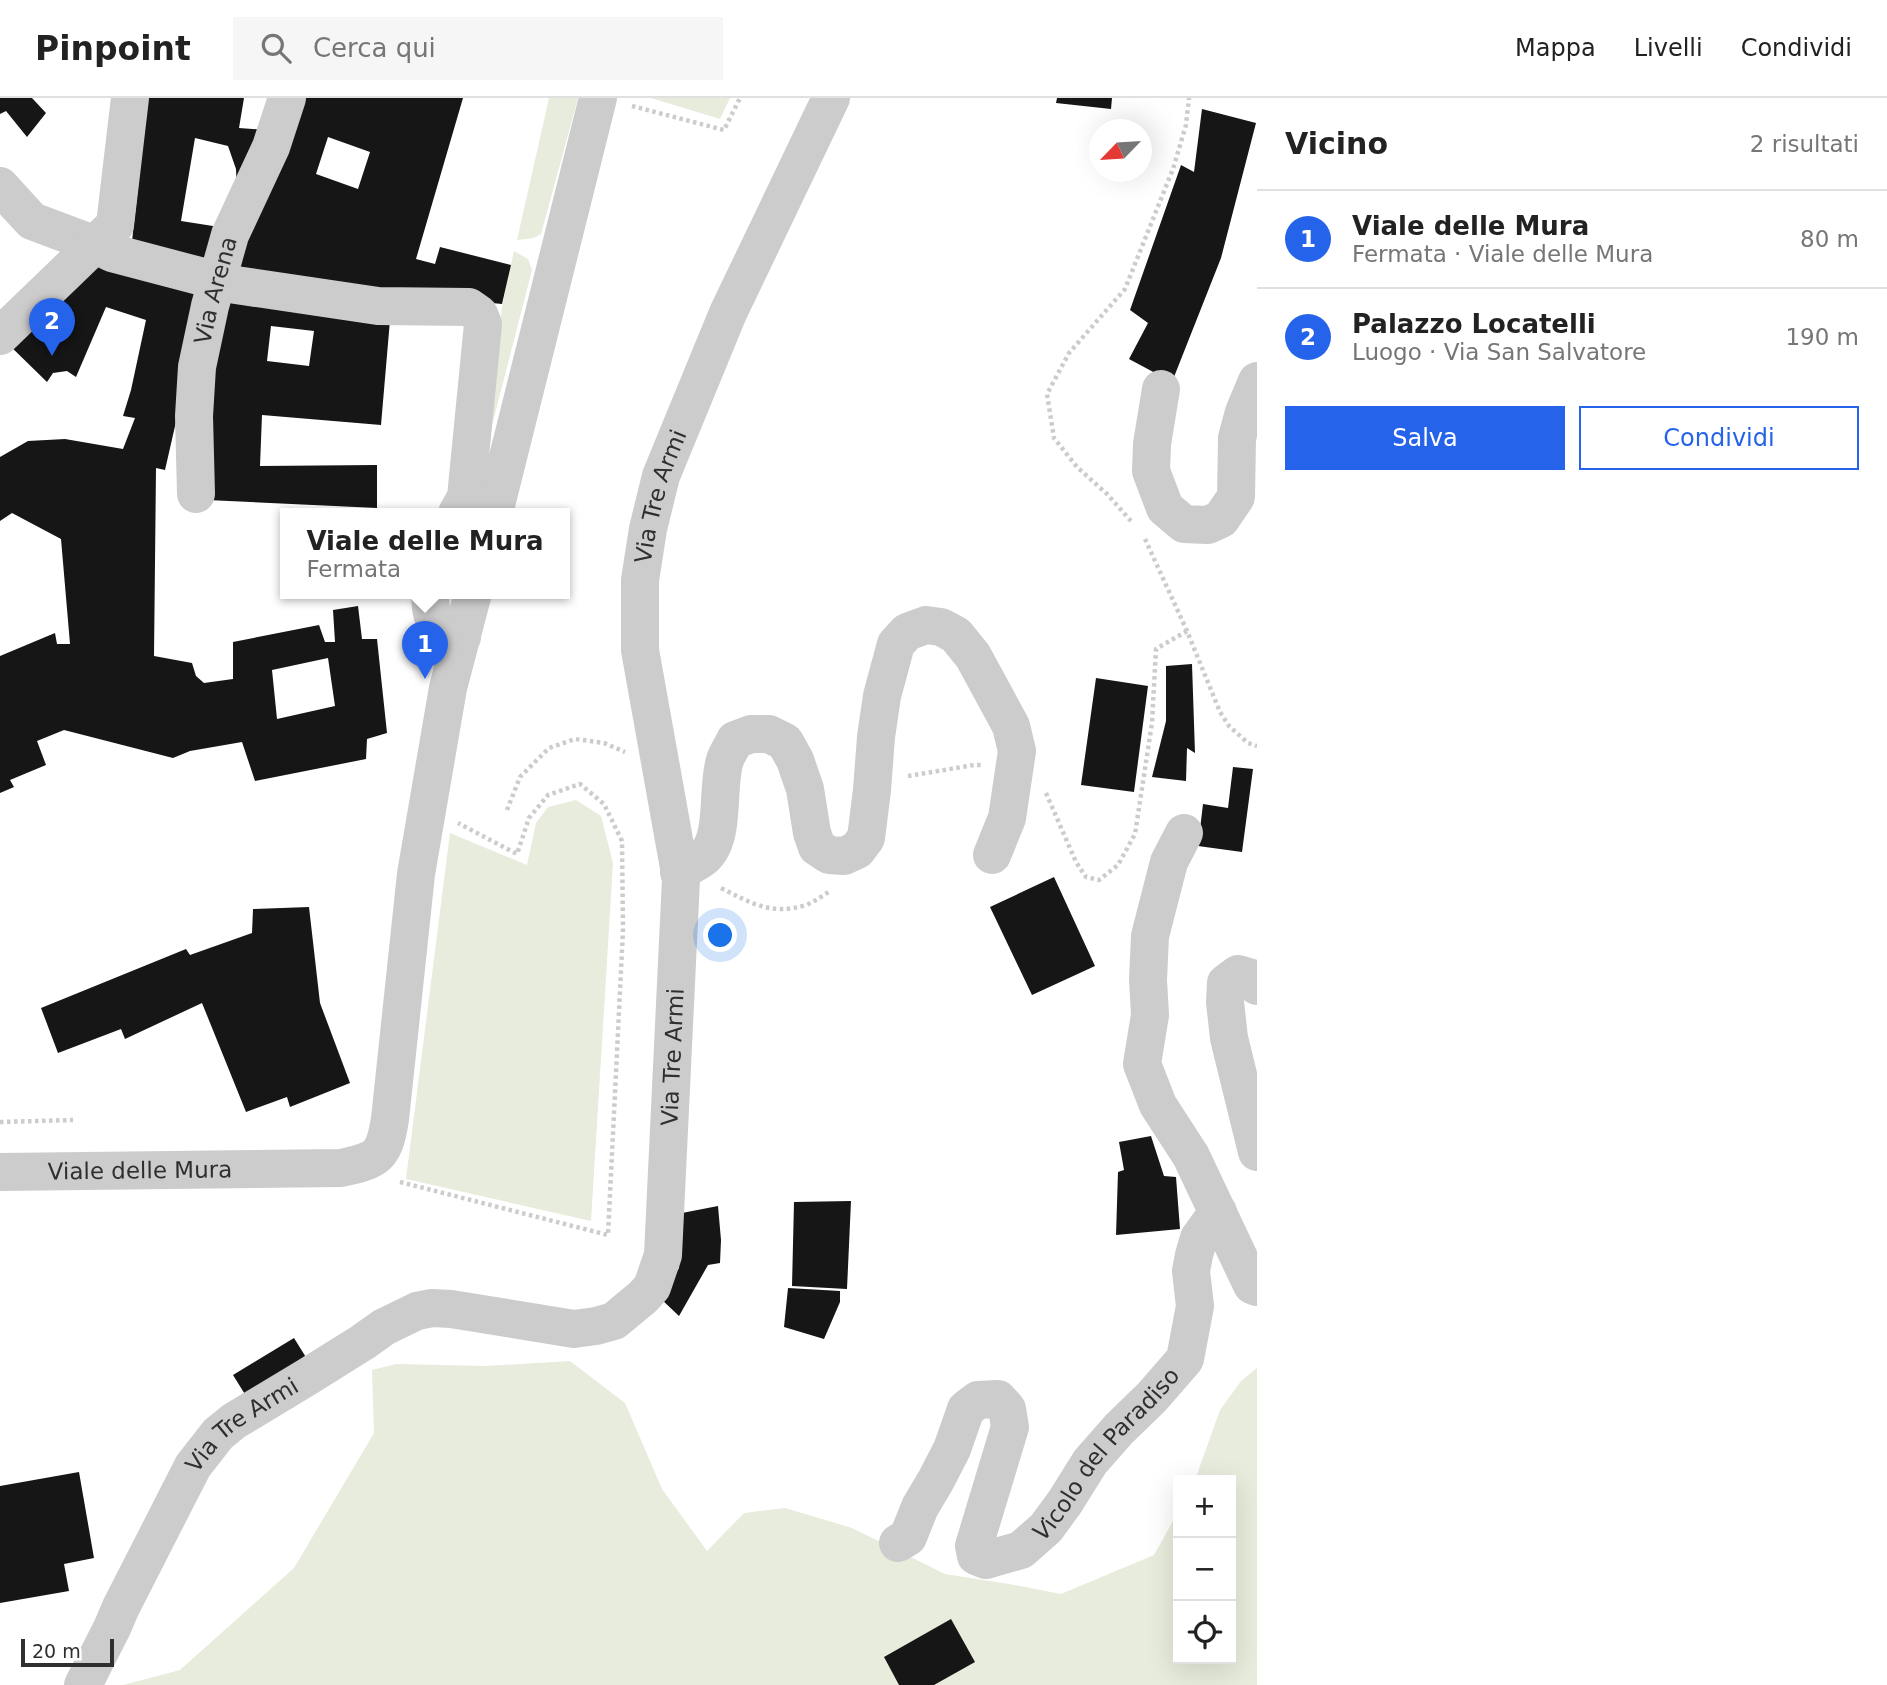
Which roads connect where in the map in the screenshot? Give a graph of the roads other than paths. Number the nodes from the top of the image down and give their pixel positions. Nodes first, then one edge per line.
1 (130, 98) edge
2 (288, 98) edge
3 (831, 98) edge
4 (615, 102) edge
5 (0, 186) edge
6 (96, 245) junction
7 (218, 281) junction
8 (0, 336) edge
9 (1257, 382) edge
10 (1161, 389) dead end
11 (196, 495) dead end
12 (460, 508) edge
13 (495, 508) edge
14 (430, 599) edge
15 (472, 599) edge
16 (462, 637) junction
17 (1184, 833) dead end
18 (992, 855) dead end
19 (680, 875) junction
20 (1257, 986) edge
21 (1257, 1152) edge
22 (0, 1172) edge
23 (1218, 1212) junction
24 (1257, 1287) edge
25 (898, 1544) dead end
26 (83, 1685) edge

1 - 6 street
2 - 7 street, Via Arena
3 - 19 street, Via Tre Armi
4 - 13 street
5 - 6 street
6 - 7 street
6 - 8 street
7 - 11 street, Via Arena
7 - 12 street
9 - 10 street
14 - 16 street
15 - 16 street, Viale delle Mura
16 - 22 street, Viale delle Mura
17 - 23 street
18 - 19 street
19 - 26 street, Via Tre Armi
20 - 21 street
23 - 24 street
23 - 25 street, Vicolo del Paradiso

